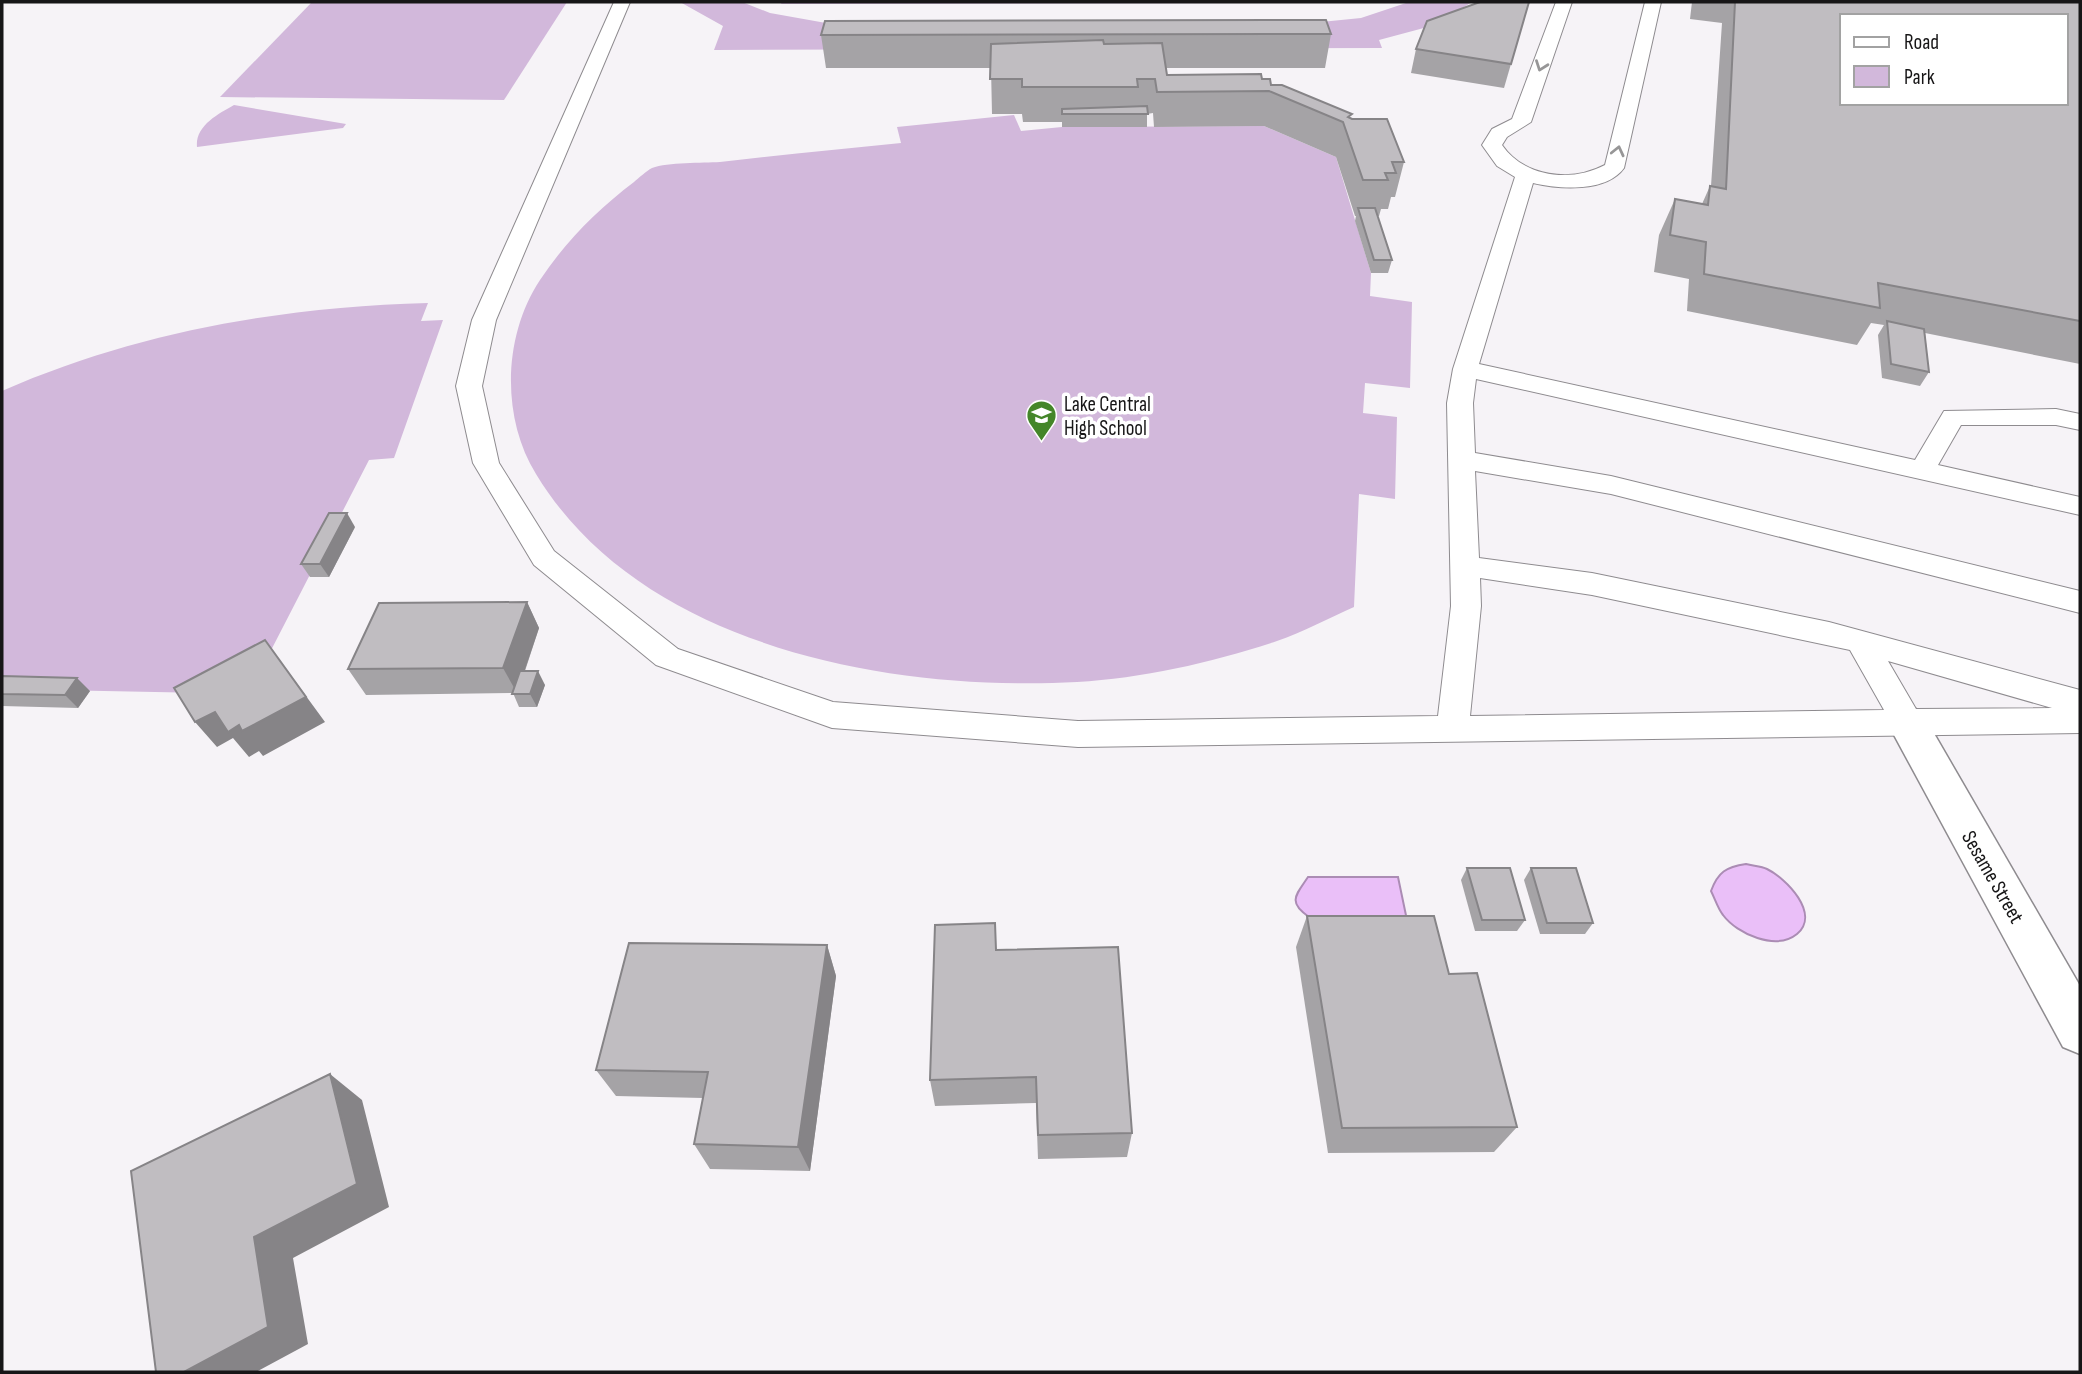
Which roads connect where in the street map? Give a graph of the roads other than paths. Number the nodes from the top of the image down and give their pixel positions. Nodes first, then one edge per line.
1 (622, 2) edge
2 (1564, 2) edge
3 (1653, 2) edge
4 (1526, 173) junction
5 (1465, 369) junction
6 (2080, 422) edge
7 (1462, 460) junction
8 (1923, 469) junction
9 (2080, 506) edge
10 (1465, 566) junction
11 (2080, 602) edge
12 (1861, 642) junction
13 (2080, 703) edge
14 (2080, 720) edge
15 (1907, 722) junction
16 (1453, 728) junction
17 (2080, 1031) edge

1 - 16 lane
2 -> 4 lane
4 -> 3 lane
4 - 5 lane
5 - 7 lane
5 - 8 lane
6 - 8 lane
7 - 10 lane
7 - 11 lane
8 - 9 lane
10 - 12 lane
10 - 16 lane
12 - 13 lane
12 - 15 lane
14 - 15 lane
15 - 16 lane
15 - 17 street, Sesame Street

